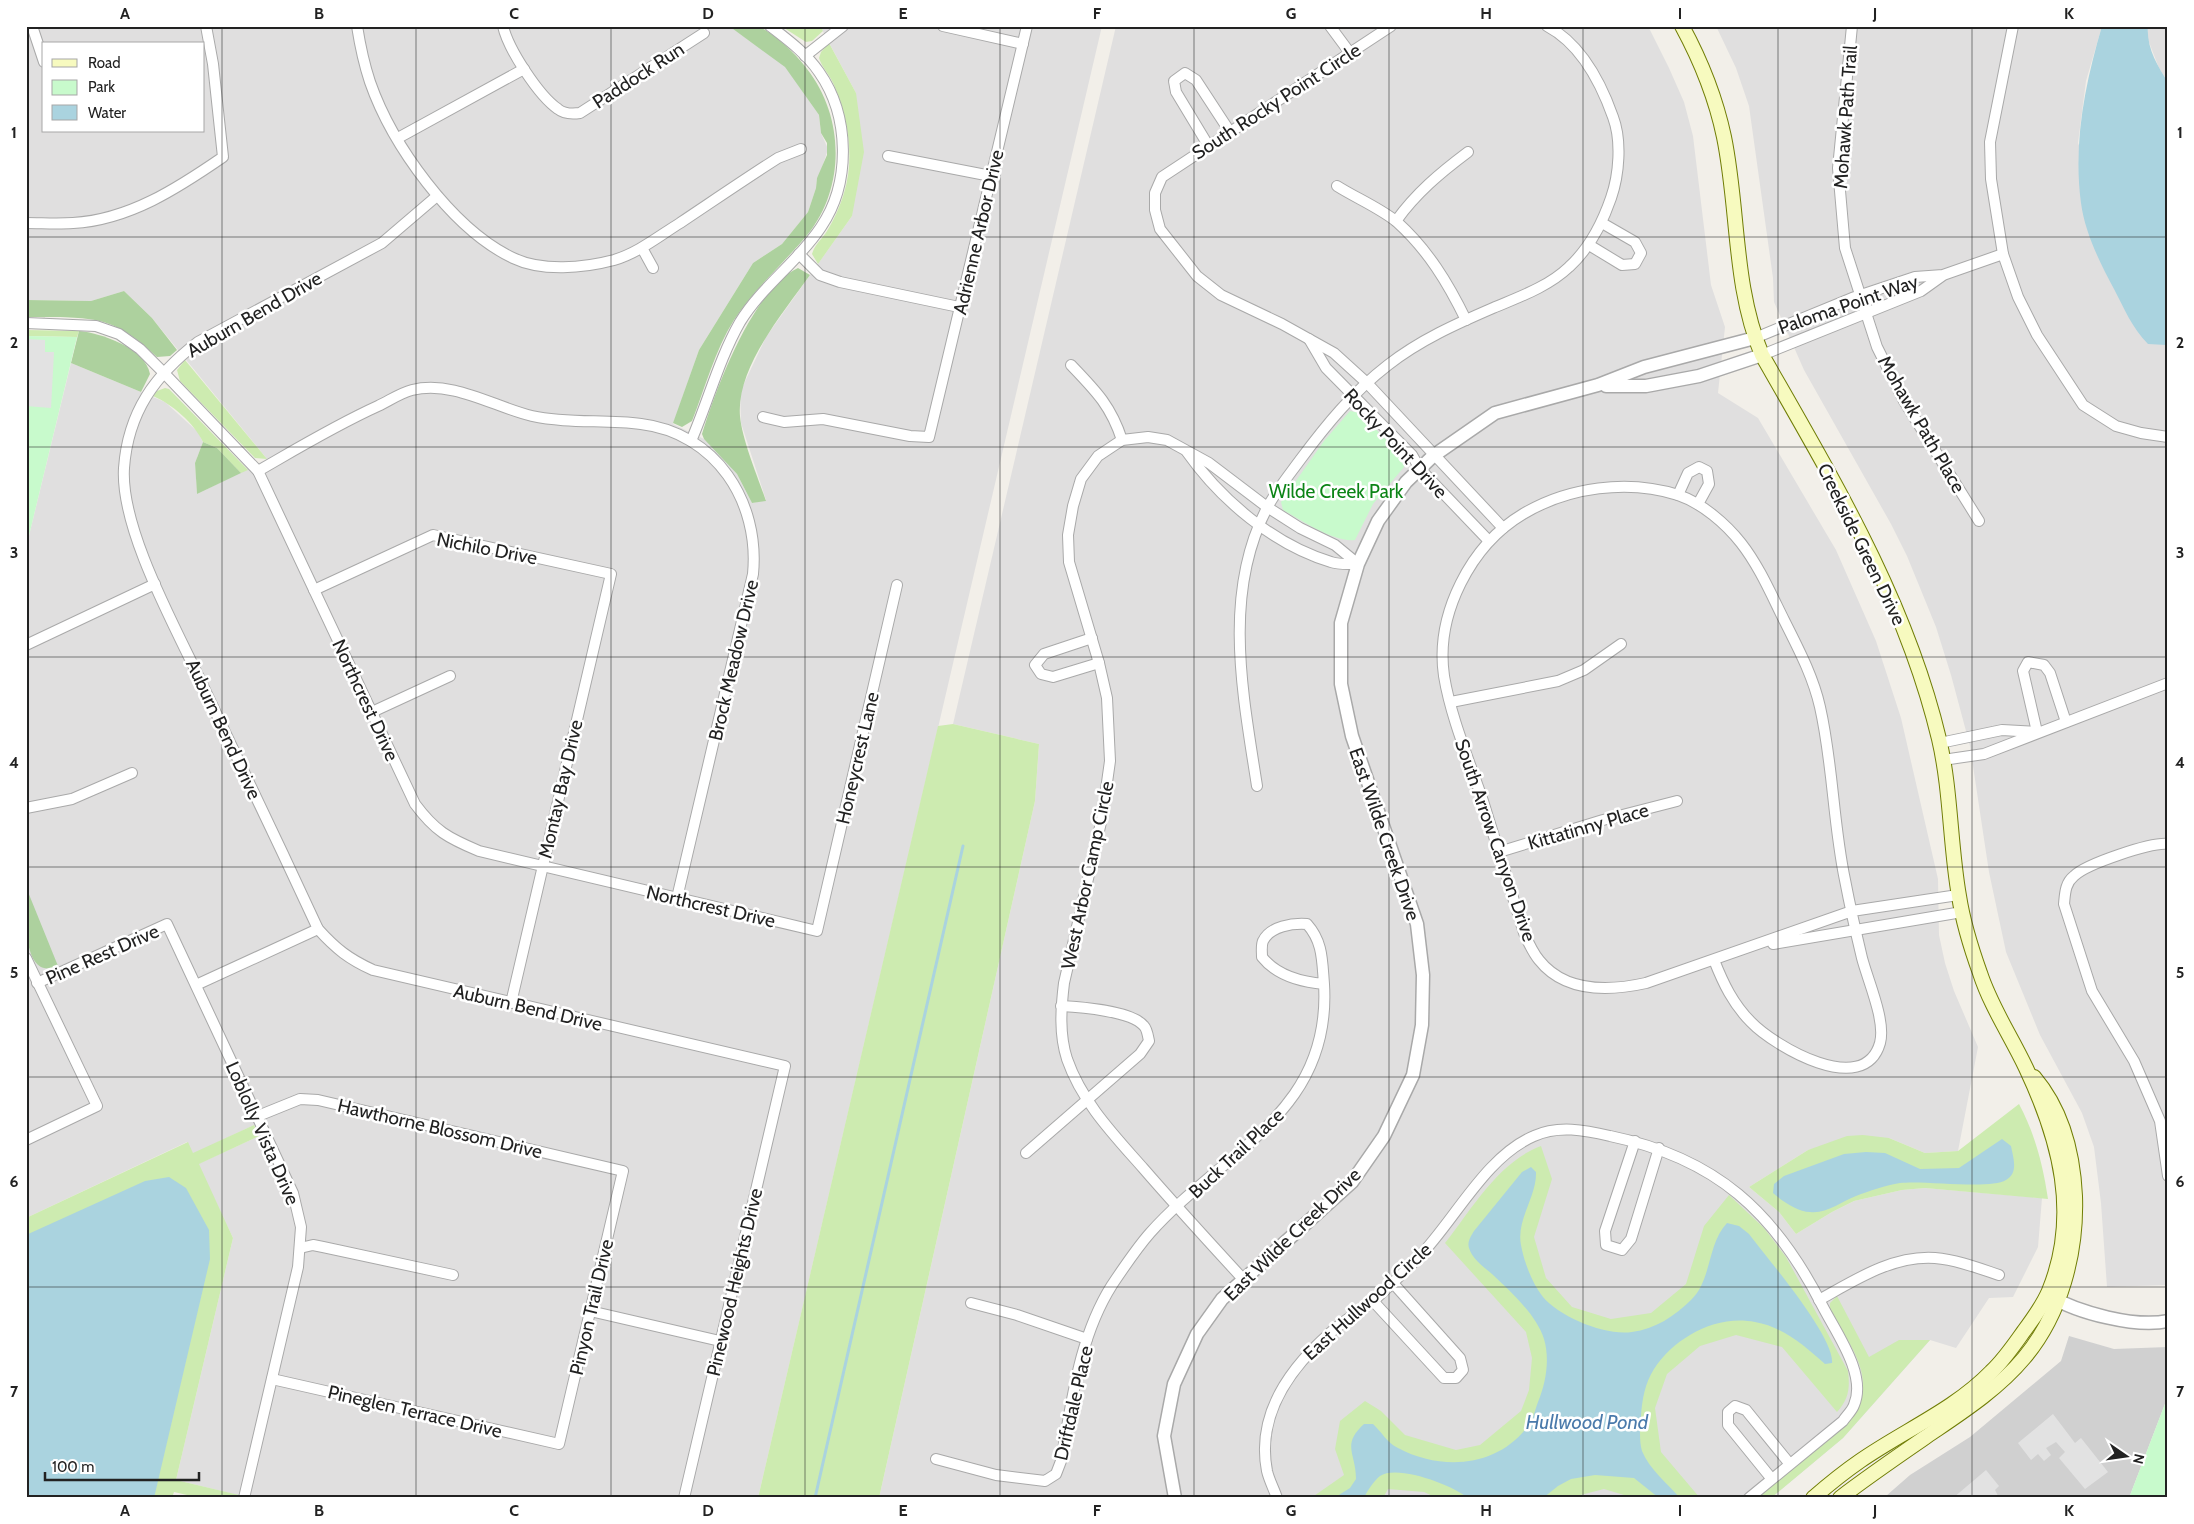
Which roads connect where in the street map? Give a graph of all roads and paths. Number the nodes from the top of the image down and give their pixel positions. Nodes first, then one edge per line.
1 (32, 26) edge
2 (206, 26) edge
3 (357, 26) edge
4 (503, 26) edge
5 (770, 26) edge
6 (843, 26) edge
7 (943, 26) edge
8 (1027, 26) edge
9 (1330, 26) edge
10 (1392, 26) edge
11 (1547, 26) edge
12 (1682, 26) edge
13 (1852, 26) edge
14 (2013, 26) edge
15 (704, 33) dead end
16 (1023, 44) junction
17 (1350, 53) junction
18 (42, 56) edge
19 (805, 56) junction
20 (524, 69) junction
21 (1230, 132) junction
22 (398, 138) junction
23 (1208, 145) junction
24 (801, 149) dead end
25 (1468, 152) dead end
26 (888, 156) dead end
27 (991, 176) junction
28 (1162, 177) joint
29 (1337, 186) dead end
30 (437, 196) junction
31 (1396, 221) junction
32 (26, 223) edge
33 (1602, 223) junction
34 (1588, 245) junction
35 (642, 248) junction
36 (798, 254) junction
37 (2003, 254) junction
38 (653, 268) dead end
39 (1943, 275) junction
40 (1860, 296) junction
41 (959, 308) junction
42 (1864, 312) junction
43 (1466, 320) junction
44 (26, 323) edge
45 (1754, 338) junction
46 (1309, 339) junction
47 (1762, 356) junction
48 (1071, 365) dead end
49 (164, 372) junction
50 (1367, 383) junction
51 (1598, 386) junction
52 (1352, 396) junction
53 (763, 417) dead end
54 (2168, 437) edge
55 (1122, 440) junction
56 (691, 441) junction
57 (1186, 449) junction
58 (1433, 456) junction
59 (1420, 469) junction
60 (258, 471) junction
61 (1678, 495) junction
62 (1698, 504) junction
63 (1267, 507) junction
64 (1979, 521) dead end
65 (1260, 524) junction
66 (1503, 528) junction
67 (1489, 541) junction
68 (1358, 564) junction
69 (611, 574) joint
70 (155, 584) junction
71 (897, 585) dead end
72 (314, 590) junction
73 (1092, 638) junction
74 (1621, 644) dead end
75 (26, 645) edge
76 (1099, 663) junction
77 (450, 676) dead end
78 (2168, 683) edge
79 (1451, 702) junction
80 (372, 712) junction
81 (2066, 722) junction
82 (2037, 732) junction
83 (1940, 743) junction
84 (1943, 760) junction
85 (132, 773) dead end
86 (1257, 786) dead end
87 (1677, 801) dead end
88 (26, 808) edge
89 (2168, 844) edge
90 (1499, 852) junction
91 (542, 867) junction
92 (1958, 895) junction
93 (678, 898) junction
94 (1852, 911) junction
95 (1962, 912) junction
96 (167, 924) joint
97 (318, 929) junction
98 (1856, 930) junction
99 (817, 931) joint
100 (1745, 949) junction
101 (26, 958) edge
102 (1714, 960) junction
103 (37, 984) junction
104 (1324, 984) junction
105 (196, 985) junction
106 (511, 1003) junction
107 (1061, 1006) junction
108 (785, 1066) joint
109 (1087, 1101) junction
110 (258, 1116) junction
111 (2164, 1120) edge
112 (26, 1140) edge
113 (1635, 1141) junction
114 (1659, 1148) junction
115 (1026, 1153) dead end
116 (623, 1171) joint
117 (2168, 1176) edge
118 (1177, 1207) junction
119 (300, 1248) junction
120 (1999, 1275) dead end
121 (453, 1276) dead end
122 (1243, 1279) junction
123 (1392, 1282) junction
124 (2053, 1298) junction
125 (1819, 1300) junction
126 (1373, 1301) junction
127 (971, 1303) dead end
128 (590, 1311) junction
129 (2168, 1321) edge
130 (1087, 1339) junction
131 (720, 1341) junction
132 (272, 1379) junction
133 (559, 1444) joint
134 (936, 1459) dead end
135 (1789, 1463) junction
136 (1771, 1478) junction
137 (244, 1498) edge
138 (684, 1498) edge
139 (1175, 1498) edge
140 (1277, 1498) edge
141 (1749, 1498) edge
142 (1813, 1498) edge
143 (1840, 1498) edge

1 - 18 street
2 - 32 street
3 - 22 street
4 - 20 street
5 - 19 street
6 - 19 street
7 - 16 street
8 - 16 street, Adrienne Arbor Drive
9 - 17 street
10 - 17 street, South Rocky Point Circle
11 - 33 street
12 - 45 main road, Creekside Green Drive
13 - 40 street, Mohawk Path Trail
14 - 37 street
15 - 20 street, Paddock Run
16 - 27 street, Adrienne Arbor Drive
17 - 21 street, South Rocky Point Circle
19 - 36 street
20 - 22 street
21 - 23 street, South Rocky Point Circle
21 - 23 street
22 - 30 street
23 - 28 street, South Rocky Point Circle
24 - 35 street
25 - 31 street
26 - 27 street
27 - 41 street, Adrienne Arbor Drive
28 - 46 street, Rocky Point Drive
29 - 31 street
30 - 35 street
30 - 49 street, Auburn Bend Drive
31 - 43 street
33 - 34 street
33 - 34 street
34 - 43 street
35 - 38 street
36 - 41 street
36 - 56 street
37 - 39 street, Paloma Point Way
37 - 54 street
39 - 40 street, Paloma Point Way
39 - 42 street, Paloma Point Way
40 - 42 street, Mohawk Path Place
40 - 45 street, Paloma Point Way
41 - 53 street, Adrienne Arbor Drive
42 - 47 street, Paloma Point Way
42 - 64 street, Mohawk Path Place
43 - 50 street
44 - 49 street, Northcrest Drive
45 - 47 main road, Creekside Green Drive
45 - 51 street
46 - 50 street, Rocky Point Drive
46 - 52 street, Rocky Point Drive
47 - 51 street
47 - 83 main road, Creekside Green Drive
48 - 55 street
49 - 60 street, Northcrest Drive
49 - 70 street, Auburn Bend Drive
50 - 52 street
50 - 58 street, Rocky Point Drive
51 - 58 street, East Wilde Creek Drive
52 - 59 street, Rocky Point Drive
52 - 63 street
55 - 57 street, West Arbor Camp Circle
55 - 73 street, West Arbor Camp Circle
56 - 60 street, Brock Meadow Drive
56 - 93 street, Brock Meadow Drive
57 - 63 street, West Arbor Camp Circle
57 - 65 street
58 - 59 street, East Wilde Creek Drive
58 - 66 street, Rocky Point Drive
59 - 67 street, Rocky Point Drive
59 - 68 street, East Wilde Creek Drive
60 - 72 street, Northcrest Drive
61 - 62 street, South Arrow Canyon Drive
61 - 62 street
61 - 66 street, South Arrow Canyon Drive
62 - 94 street, South Arrow Canyon Drive
63 - 65 street
63 - 68 street, West Arbor Camp Circle
65 - 68 street
65 - 86 street
66 - 67 street, South Arrow Canyon Drive
67 - 79 street, South Arrow Canyon Drive
68 - 122 street, East Wilde Creek Drive
69 - 72 street, Nichilo Drive
69 - 91 street, Montay Bay Drive
70 - 75 street
70 - 97 street, Auburn Bend Drive
71 - 99 street, Honeycrest Lane
72 - 80 street, Northcrest Drive
73 - 76 street, West Arbor Camp Circle
73 - 76 street
74 - 79 street
76 - 107 street, West Arbor Camp Circle
77 - 80 street
78 - 81 street
79 - 90 street, South Arrow Canyon Drive
80 - 91 street, Northcrest Drive
81 - 82 street
81 - 82 street
82 - 83 street
82 - 84 street
83 - 84 main road, Creekside Green Drive
84 - 92 main road, Creekside Green Drive
85 - 88 street
87 - 90 street, Kittatinny Place
89 - 111 street
90 - 102 street, South Arrow Canyon Drive
91 - 93 street, Northcrest Drive
91 - 106 street, Montay Bay Drive
92 - 94 street, South Arrow Canyon Drive
92 - 95 main road, Creekside Green Drive
93 - 99 street, Northcrest Drive
94 - 98 street, South Arrow Canyon Drive
94 - 100 street, South Arrow Canyon Drive
95 - 98 street, South Arrow Canyon Drive
95 - 124 main road, Creekside Green Drive
96 - 103 street, Pine Rest Drive
96 - 105 street, Loblolly Vista Drive
97 - 105 street
97 - 106 street, Auburn Bend Drive
98 - 100 street, South Arrow Canyon Drive
98 - 102 street, South Arrow Canyon Drive
100 - 102 street, South Arrow Canyon Drive
101 - 103 street
103 - 112 street
104 - 104 street, Buck Trail Place
104 - 118 street, Buck Trail Place
105 - 110 street, Loblolly Vista Drive
106 - 108 street, Auburn Bend Drive
107 - 109 street, West Arbor Camp Circle
107 - 109 street
108 - 131 street, Pinewood Heights Drive
109 - 115 street
109 - 118 street, West Arbor Camp Circle
110 - 116 street, Hawthorne Blossom Drive
110 - 119 street, Loblolly Vista Drive
111 - 117 street
113 - 114 street, East Hullwood Circle
113 - 114 street
113 - 123 street, East Hullwood Circle
114 - 125 street, East Hullwood Circle
116 - 128 street, Pinyon Trail Drive
118 - 122 street, West Arbor Camp Circle
118 - 130 street, Driftdale Place
119 - 121 street
119 - 132 street, Loblolly Vista Drive
120 - 125 street
122 - 139 street, East Wilde Creek Drive
123 - 126 street, East Hullwood Circle
123 - 126 street
124 - 129 street
124 - 142 main road, Creekside Green Drive
124 - 143 main road, Creekside Green Drive
125 - 135 street, East Hullwood Circle
126 - 140 street, East Hullwood Circle
127 - 130 street
128 - 131 street
128 - 133 street, Pinyon Trail Drive
130 - 134 street, Driftdale Place
131 - 138 street, Pinewood Heights Drive
132 - 133 street, Pineglen Terrace Drive
132 - 137 street, Loblolly Vista Drive
135 - 136 street, East Hullwood Circle
135 - 136 street
136 - 141 street, East Hullwood Circle

